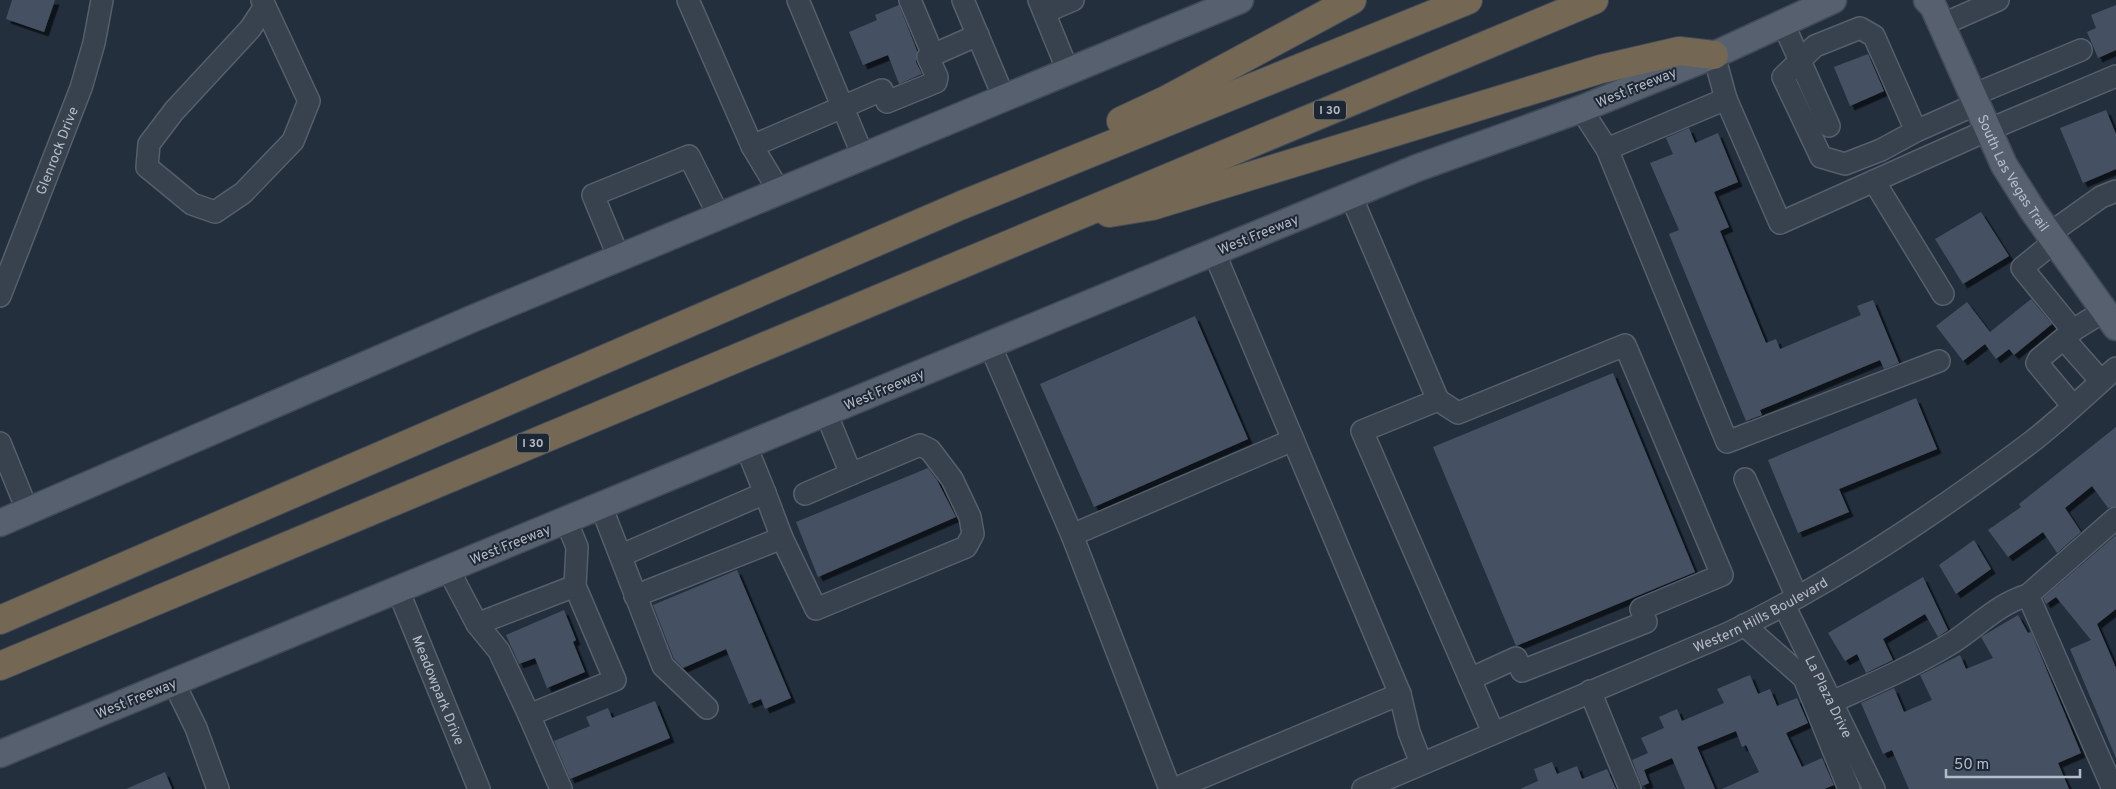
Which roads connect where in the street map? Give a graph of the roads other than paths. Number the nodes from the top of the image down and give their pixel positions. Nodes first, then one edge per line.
1 (102, 0) edge
2 (688, 0) edge
3 (798, 0) edge
4 (910, 0) edge
5 (963, 0) edge
6 (1073, 0) edge
7 (1352, 0) edge
8 (1468, 0) edge
9 (1594, 0) edge
10 (1833, 0) edge
11 (1998, 0) edge
12 (1237, 1) edge
13 (263, 4) edge
14 (1042, 6) edge
15 (1934, 8) edge
16 (1777, 26) junction
17 (978, 35) junction
18 (2081, 50) dead end
19 (933, 55) junction
20 (1714, 55) junction
21 (1800, 61) junction
22 (1068, 71) junction
23 (2116, 76) edge
24 (1004, 98) junction
25 (1726, 98) junction
26 (1975, 99) junction
27 (842, 108) junction
28 (1581, 109) junction
29 (1829, 126) dead end
30 (1988, 130) junction
31 (1916, 131) junction
32 (752, 146) junction
33 (1607, 149) junction
34 (863, 156) junction
35 (1039, 172) junction
36 (1874, 181) junction
37 (779, 191) junction
38 (2115, 194) edge
39 (1351, 196) junction
40 (719, 216) junction
41 (1066, 220) junction
42 (2052, 238) junction
43 (1214, 252) junction
44 (619, 258) junction
45 (0, 293) edge
46 (1943, 294) dead end
47 (2110, 319) edge
48 (2069, 334) junction
49 (990, 345) junction
50 (1939, 360) dead end
51 (2109, 374) edge
52 (1438, 400) junction
53 (2073, 406) junction
54 (826, 413) junction
55 (1293, 440) junction
56 (0, 443) edge
57 (746, 446) junction
58 (851, 474) junction
59 (1745, 479) dead end
60 (765, 493) junction
61 (804, 494) dead end
62 (601, 506) junction
63 (28, 512) junction
64 (2116, 518) edge
65 (566, 520) junction
66 (0, 523) edge
67 (1072, 535) junction
68 (782, 538) junction
69 (622, 555) junction
70 (448, 569) junction
71 (575, 586) junction
72 (398, 590) junction
73 (2028, 595) junction
74 (635, 596) junction
75 (1791, 601) junction
76 (0, 620) edge
77 (477, 624) junction
78 (1744, 625) junction
79 (0, 666) edge
80 (1470, 679) junction
81 (174, 683) junction
82 (1590, 691) junction
83 (1400, 694) junction
84 (1832, 702) junction
85 (707, 708) dead end
86 (529, 715) junction
87 (1493, 732) junction
88 (0, 754) edge
89 (1421, 764) junction
90 (1388, 784) edge
91 (218, 789) edge
92 (479, 789) edge
93 (561, 789) edge
94 (1172, 789) edge
95 (1363, 789) edge
96 (1630, 789) edge
97 (1849, 789) edge
98 (1874, 789) edge
99 (2113, 789) edge

1 - 45 street, Glenrock Drive
2 - 32 street
3 - 27 street
4 - 19 street
5 - 17 street
6 - 14 street
7 - 35 highway
8 - 35 highway
9 - 41 highway, I 30
10 - 16 main road, West Freeway
11 - 15 street
12 - 22 main road
13 - 13 street
14 - 22 street
15 - 26 main road, South Las Vegas Trail
16 - 20 main road, West Freeway
16 - 21 street
17 - 19 street
17 - 24 street
18 - 26 street
19 - 27 street
20 - 25 street
20 - 28 main road, West Freeway
20 - 41 highway
21 - 29 street
21 - 31 street
21 - 31 street
22 - 24 main road
23 - 30 street
24 - 34 main road
25 - 33 street
25 - 36 street
26 - 30 main road, South Las Vegas Trail
26 - 31 street
27 - 32 street
27 - 34 street
28 - 33 street
28 - 39 main road, West Freeway
30 - 36 street
30 - 42 main road, South Las Vegas Trail
32 - 37 street
33 - 50 street
34 - 37 main road
35 - 76 highway
36 - 46 street
37 - 40 main road
38 - 42 street
39 - 43 main road, West Freeway
39 - 52 street
40 - 44 main road
40 - 44 street
41 - 79 highway, I 30
42 - 47 main road, South Las Vegas Trail
42 - 48 street
43 - 49 main road, West Freeway
43 - 55 street
44 - 63 main road
47 - 48 street
48 - 51 street
48 - 53 street
49 - 54 main road, West Freeway
49 - 67 street
51 - 53 street, Western Hills Boulevard
52 - 80 street
52 - 80 street
53 - 75 street, Western Hills Boulevard
54 - 57 main road, West Freeway
54 - 58 street
55 - 67 street
55 - 83 street
56 - 63 street
57 - 60 street
57 - 62 main road, West Freeway
58 - 61 street
58 - 68 street
59 - 75 street, La Plaza Drive
60 - 68 street
60 - 69 street
62 - 65 main road, West Freeway
62 - 69 street
63 - 66 main road
64 - 73 street
65 - 70 main road, West Freeway
65 - 71 street
67 - 94 street
68 - 74 street
69 - 74 street
70 - 72 main road, West Freeway
70 - 77 street
71 - 77 street
71 - 86 street
72 - 81 main road, West Freeway
72 - 92 street, Meadowpark Drive
73 - 84 street
73 - 99 street
74 - 85 street
75 - 78 street, Western Hills Boulevard
75 - 84 street, La Plaza Drive
77 - 86 street
78 - 82 street, Western Hills Boulevard
78 - 97 street
80 - 87 street
81 - 88 main road, West Freeway
81 - 91 street
82 - 87 street, Western Hills Boulevard
82 - 96 street
83 - 89 street
83 - 94 street
84 - 98 street, La Plaza Drive
86 - 93 street
87 - 89 street, Western Hills Boulevard
89 - 90 street, Western Hills Boulevard
90 - 95 street, Western Hills Boulevard

